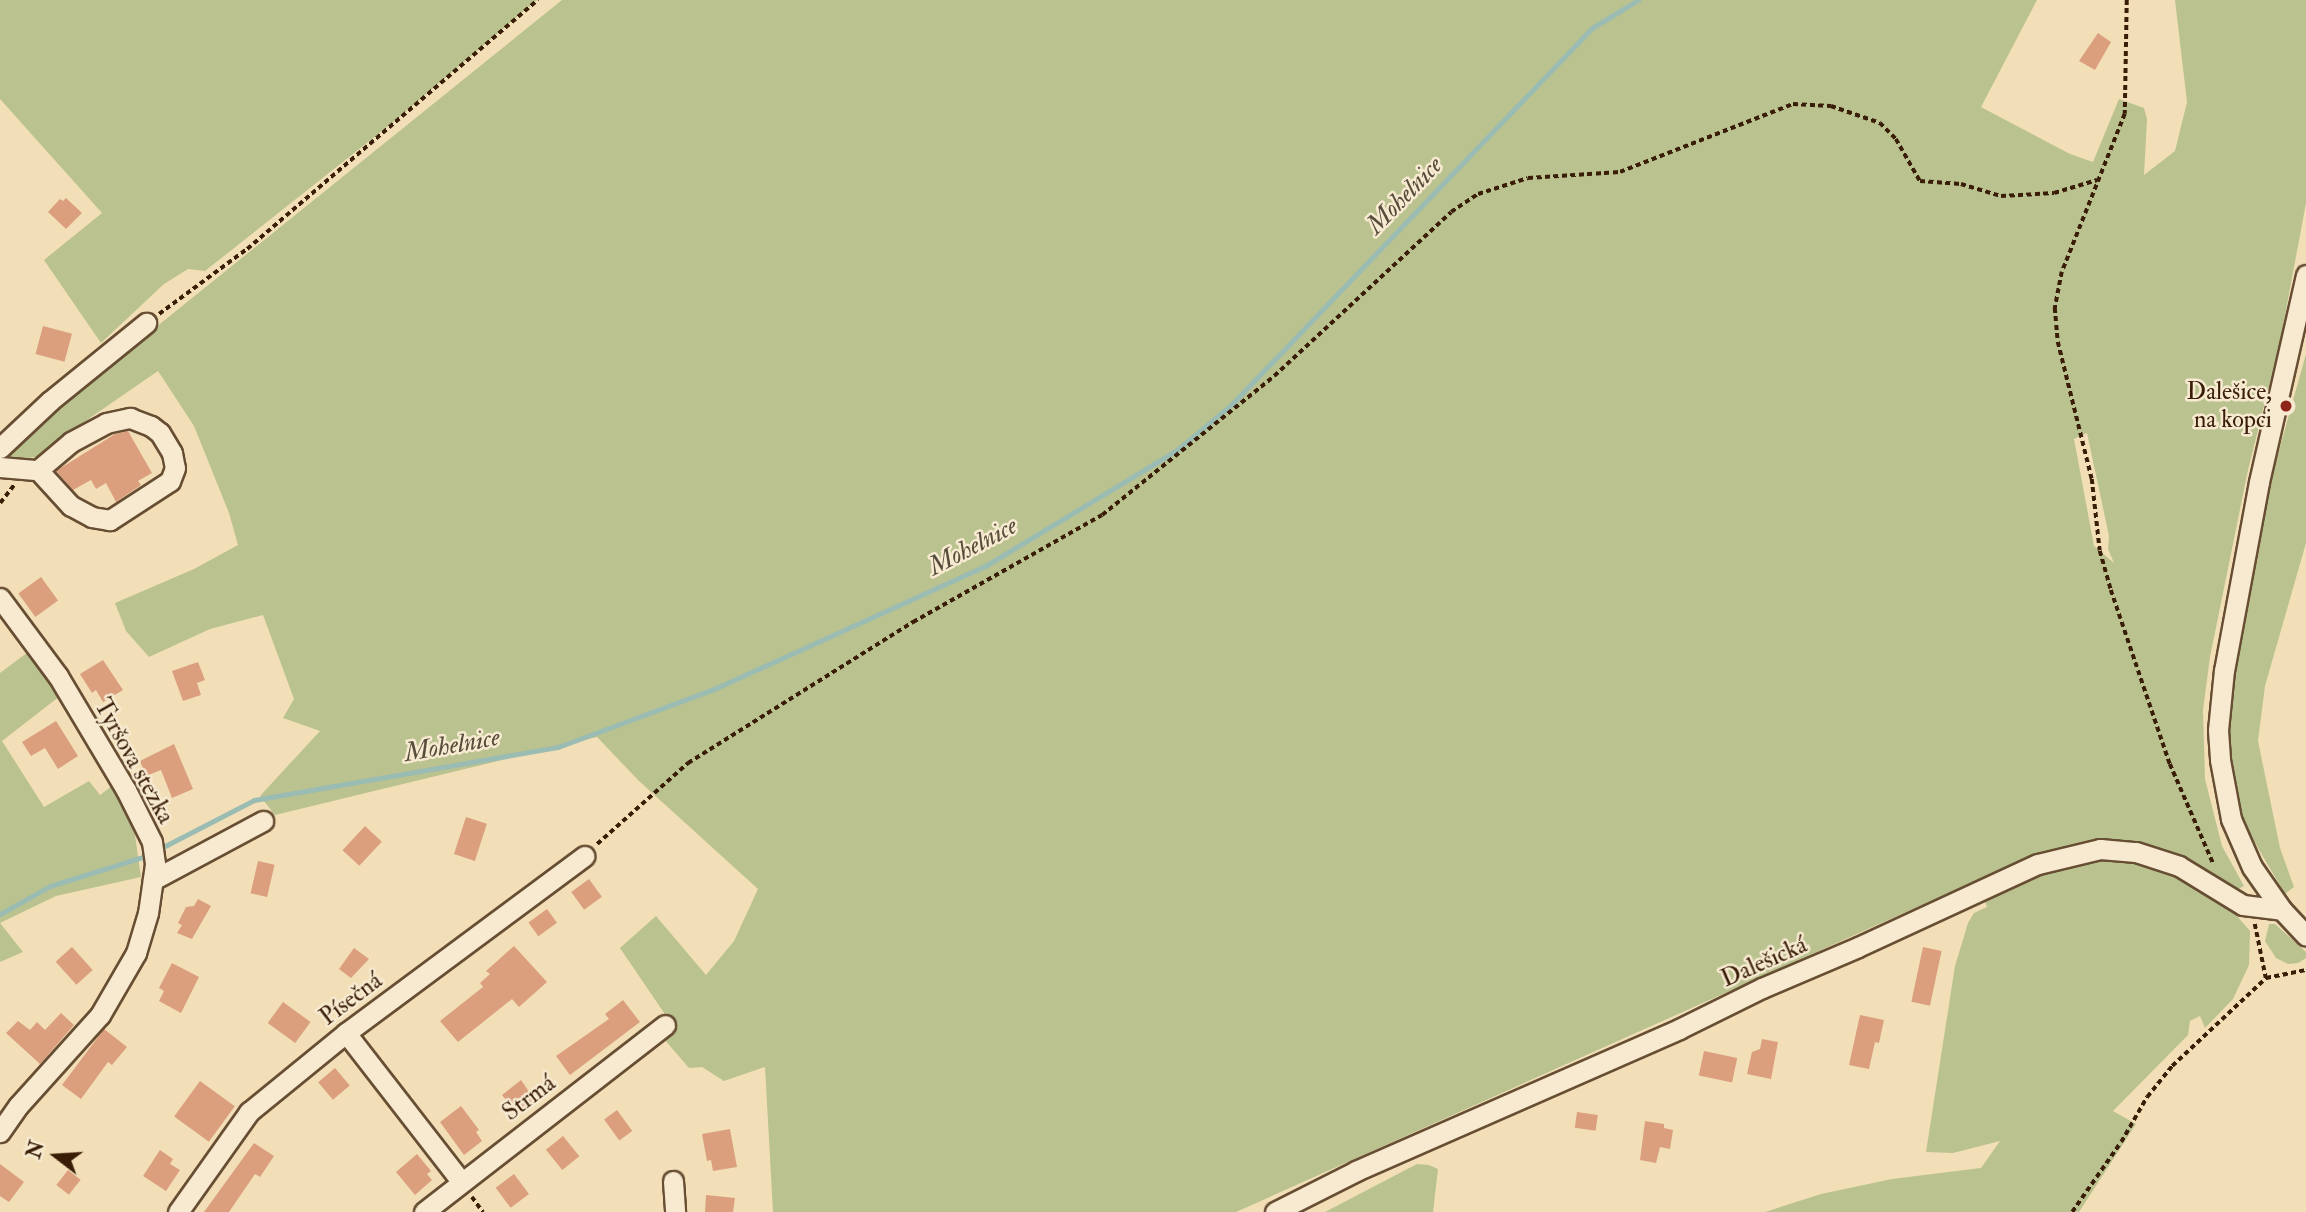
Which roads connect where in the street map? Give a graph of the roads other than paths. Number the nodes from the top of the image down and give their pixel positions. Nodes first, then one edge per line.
1 (2306, 275) edge
2 (146, 323) road end
3 (0, 448) edge
4 (0, 467) edge
5 (38, 470) junction
6 (0, 598) edge
7 (263, 821) dead end
8 (583, 856) road end
9 (153, 880) junction
10 (2282, 910) junction
11 (2306, 936) edge
12 (665, 1025) dead end
13 (346, 1033) junction
14 (0, 1132) edge
15 (461, 1181) junction
16 (673, 1181) dead end
17 (178, 1212) edge
18 (424, 1212) edge
19 (675, 1212) edge
20 (1275, 1212) edge

1 - 10 street
2 - 3 street
4 - 5 street
5 - 5 street
6 - 9 street, Tyršova stezka
7 - 9 street
8 - 13 street, Písečná
9 - 14 street, Tyršova stezka
10 - 11 street
10 - 20 street, Dalešická
12 - 15 street, Strmá
13 - 15 street
13 - 17 street, Písečná
15 - 18 street, Strmá
16 - 19 street

